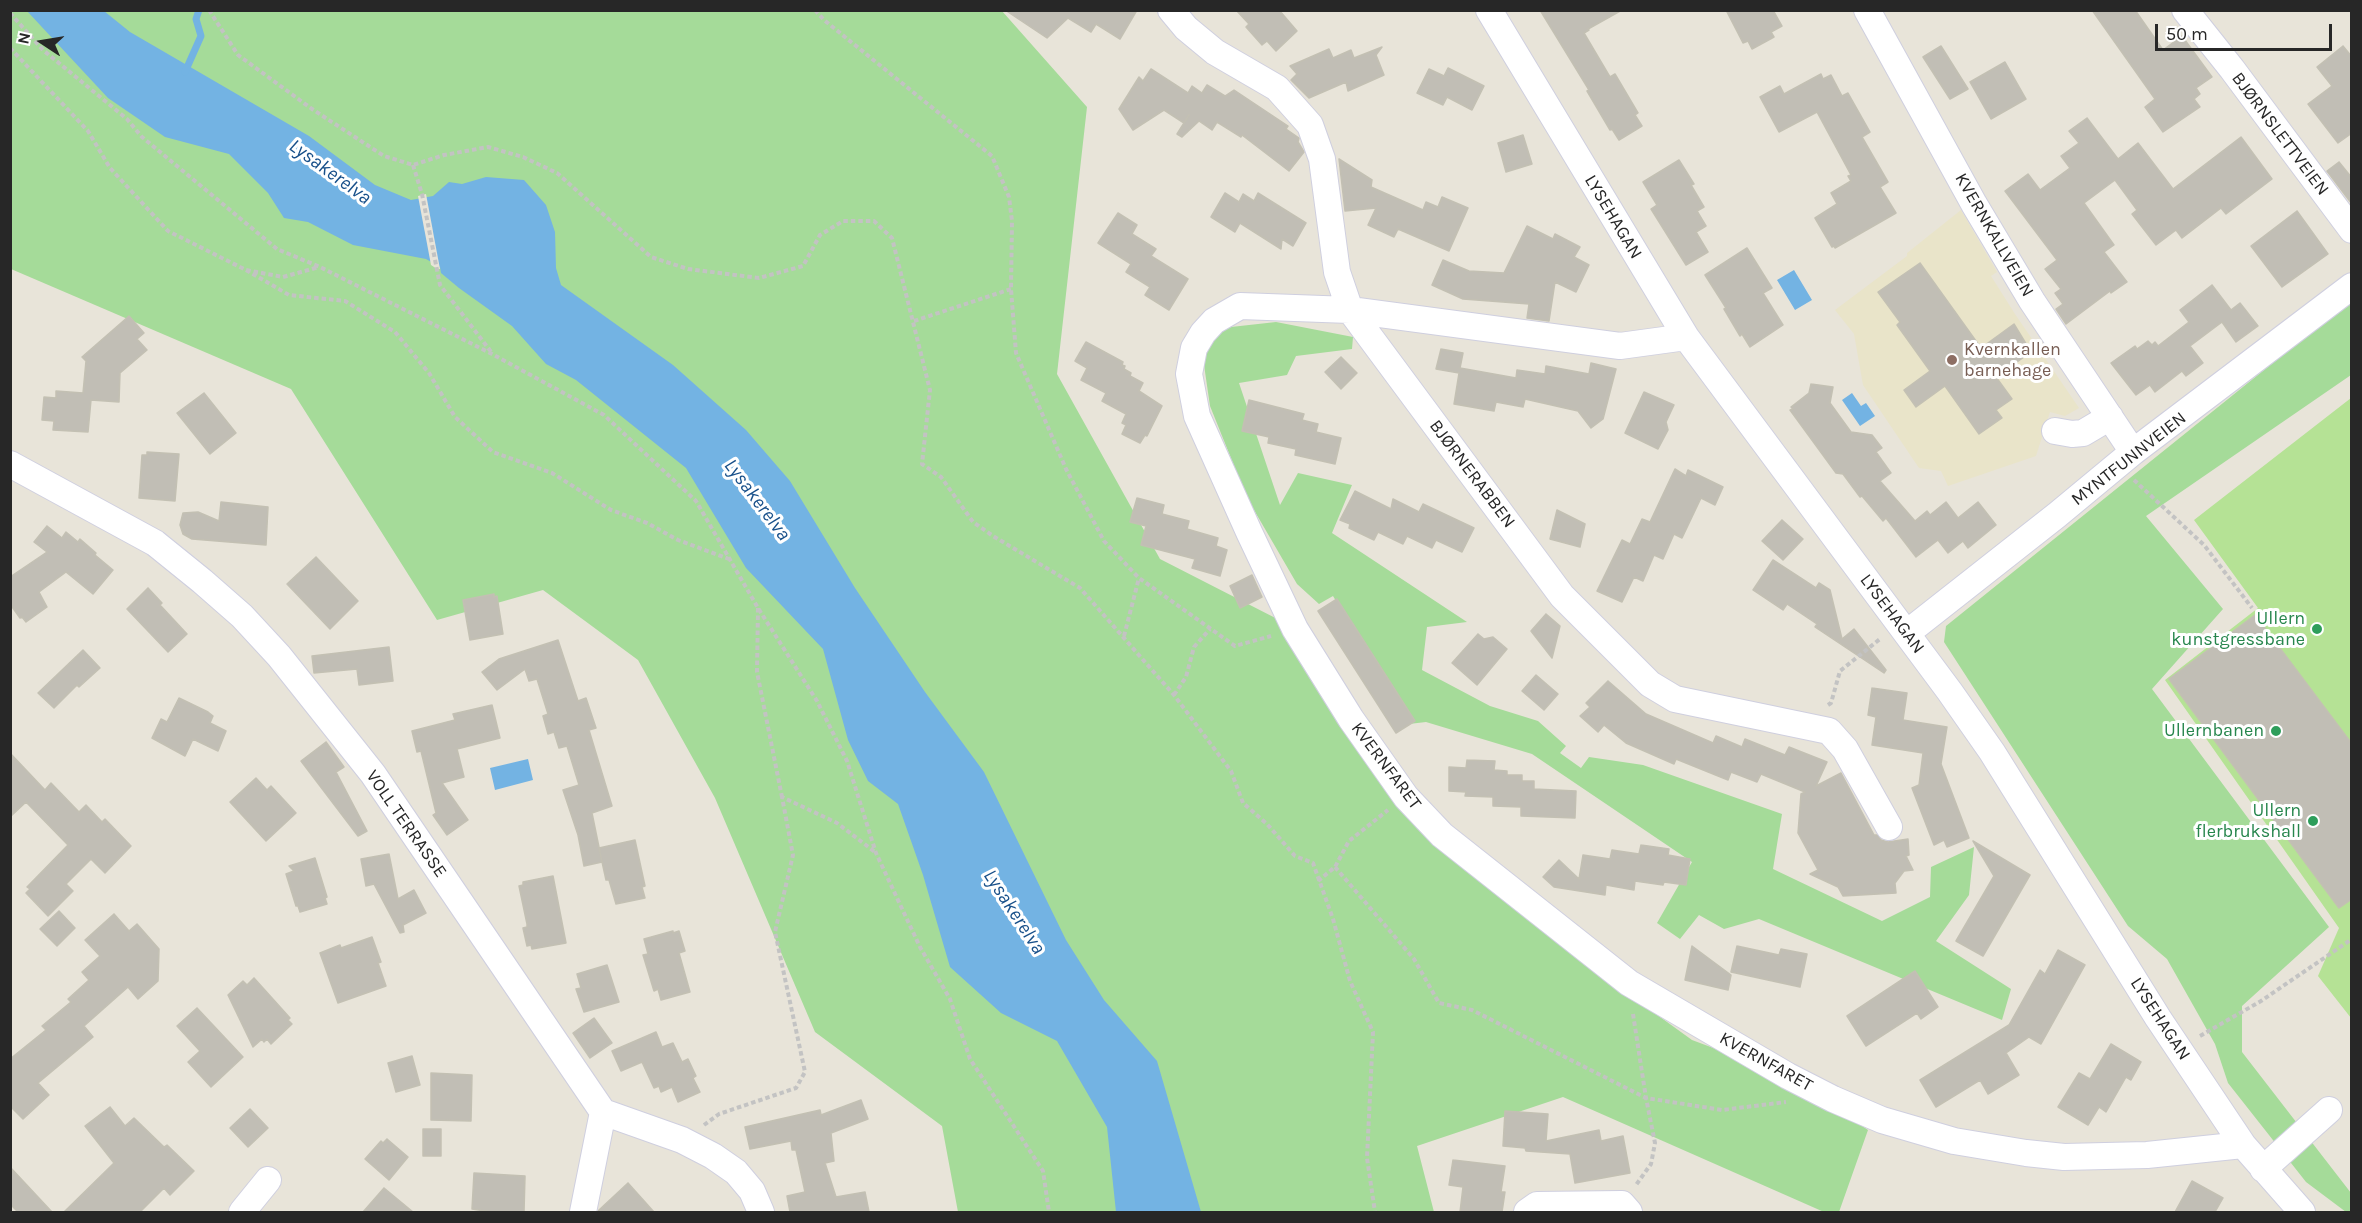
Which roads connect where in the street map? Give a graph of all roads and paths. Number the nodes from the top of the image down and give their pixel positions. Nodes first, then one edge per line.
1 (209, 10) edge
2 (815, 10) edge
3 (1171, 10) edge
4 (1489, 10) edge
5 (1867, 10) edge
6 (2185, 10) edge
7 (10, 13) edge
8 (10, 48) edge
9 (413, 165) junction
10 (2352, 230) edge
11 (320, 267) junction
12 (246, 270) junction
13 (2352, 286) edge
14 (1011, 289) junction
15 (1350, 310) junction
16 (914, 321) junction
17 (1686, 337) junction
18 (492, 354) junction
19 (2110, 417) junction
20 (2055, 431) dead end
21 (2127, 457) junction
22 (10, 464) edge
23 (730, 560) junction
24 (1139, 578) junction
25 (758, 608) junction
26 (2252, 608) dead end
27 (1210, 629) junction
28 (1904, 629) junction
29 (1295, 630) junction
30 (1124, 636) junction
31 (1174, 694) junction
32 (1831, 703) dead end
33 (782, 797) junction
34 (1406, 797) junction
35 (1889, 827) dead end
36 (876, 853) junction
37 (1335, 867) junction
38 (1318, 881) junction
39 (2352, 939) edge
40 (1629, 983) junction
41 (2200, 1036) dead end
42 (1646, 1098) junction
43 (1793, 1102) dead end
44 (2329, 1110) dead end
45 (603, 1112) junction
46 (682, 1140) junction
47 (2243, 1145) junction
48 (2263, 1169) junction
49 (268, 1179) dead end
50 (1626, 1208) edge
51 (2292, 1208) edge
52 (242, 1212) edge
53 (583, 1212) edge
54 (761, 1212) edge
55 (1049, 1212) edge
56 (1375, 1212) edge
57 (1527, 1212) edge

1 - 9 path
2 - 14 path
3 - 15 street, BJØRNERABBEN
4 - 17 street, LYSEHAGAN
5 - 19 street, KVERNKALLVEIEN
6 - 10 street, BJØRNSLETTVEIEN
7 - 11 path
8 - 12 path
9 - 16 path
9 - 18 path
11 - 12 path
11 - 18 path
12 - 23 path
13 - 21 street, MYNTFUNNVEIEN
14 - 16 path
14 - 24 path
15 - 17 street, KVERNFARET
15 - 29 street, KVERNFARET
15 - 35 street, BJØRNERABBEN
16 - 30 path
17 - 28 street, LYSEHAGAN
18 - 23 path
19 - 20 street
19 - 21 street, KVERNKALLVEIEN
21 - 26 path
21 - 28 street, MYNTFUNNVEIEN
22 - 45 street, VOLL TERRASSE
23 - 25 path
24 - 27 path
24 - 30 path
25 - 33 path
25 - 36 path
27 - 29 path
27 - 31 path
28 - 32 path
28 - 47 street, LYSEHAGAN
29 - 34 street, KVERNFARET
30 - 31 path
31 - 38 path
33 - 36 path
33 - 46 path
34 - 37 path
34 - 40 street, KVERNFARET
36 - 55 path
37 - 38 path
37 - 42 path
38 - 56 path
39 - 41 path
40 - 42 path
40 - 47 street, KVERNFARET
42 - 43 path
42 - 50 path
44 - 48 street
45 - 46 street
45 - 53 street
46 - 54 street
47 - 48 street, LYSEHAGAN
48 - 51 street, LYSEHAGAN
49 - 52 street
50 - 57 street

